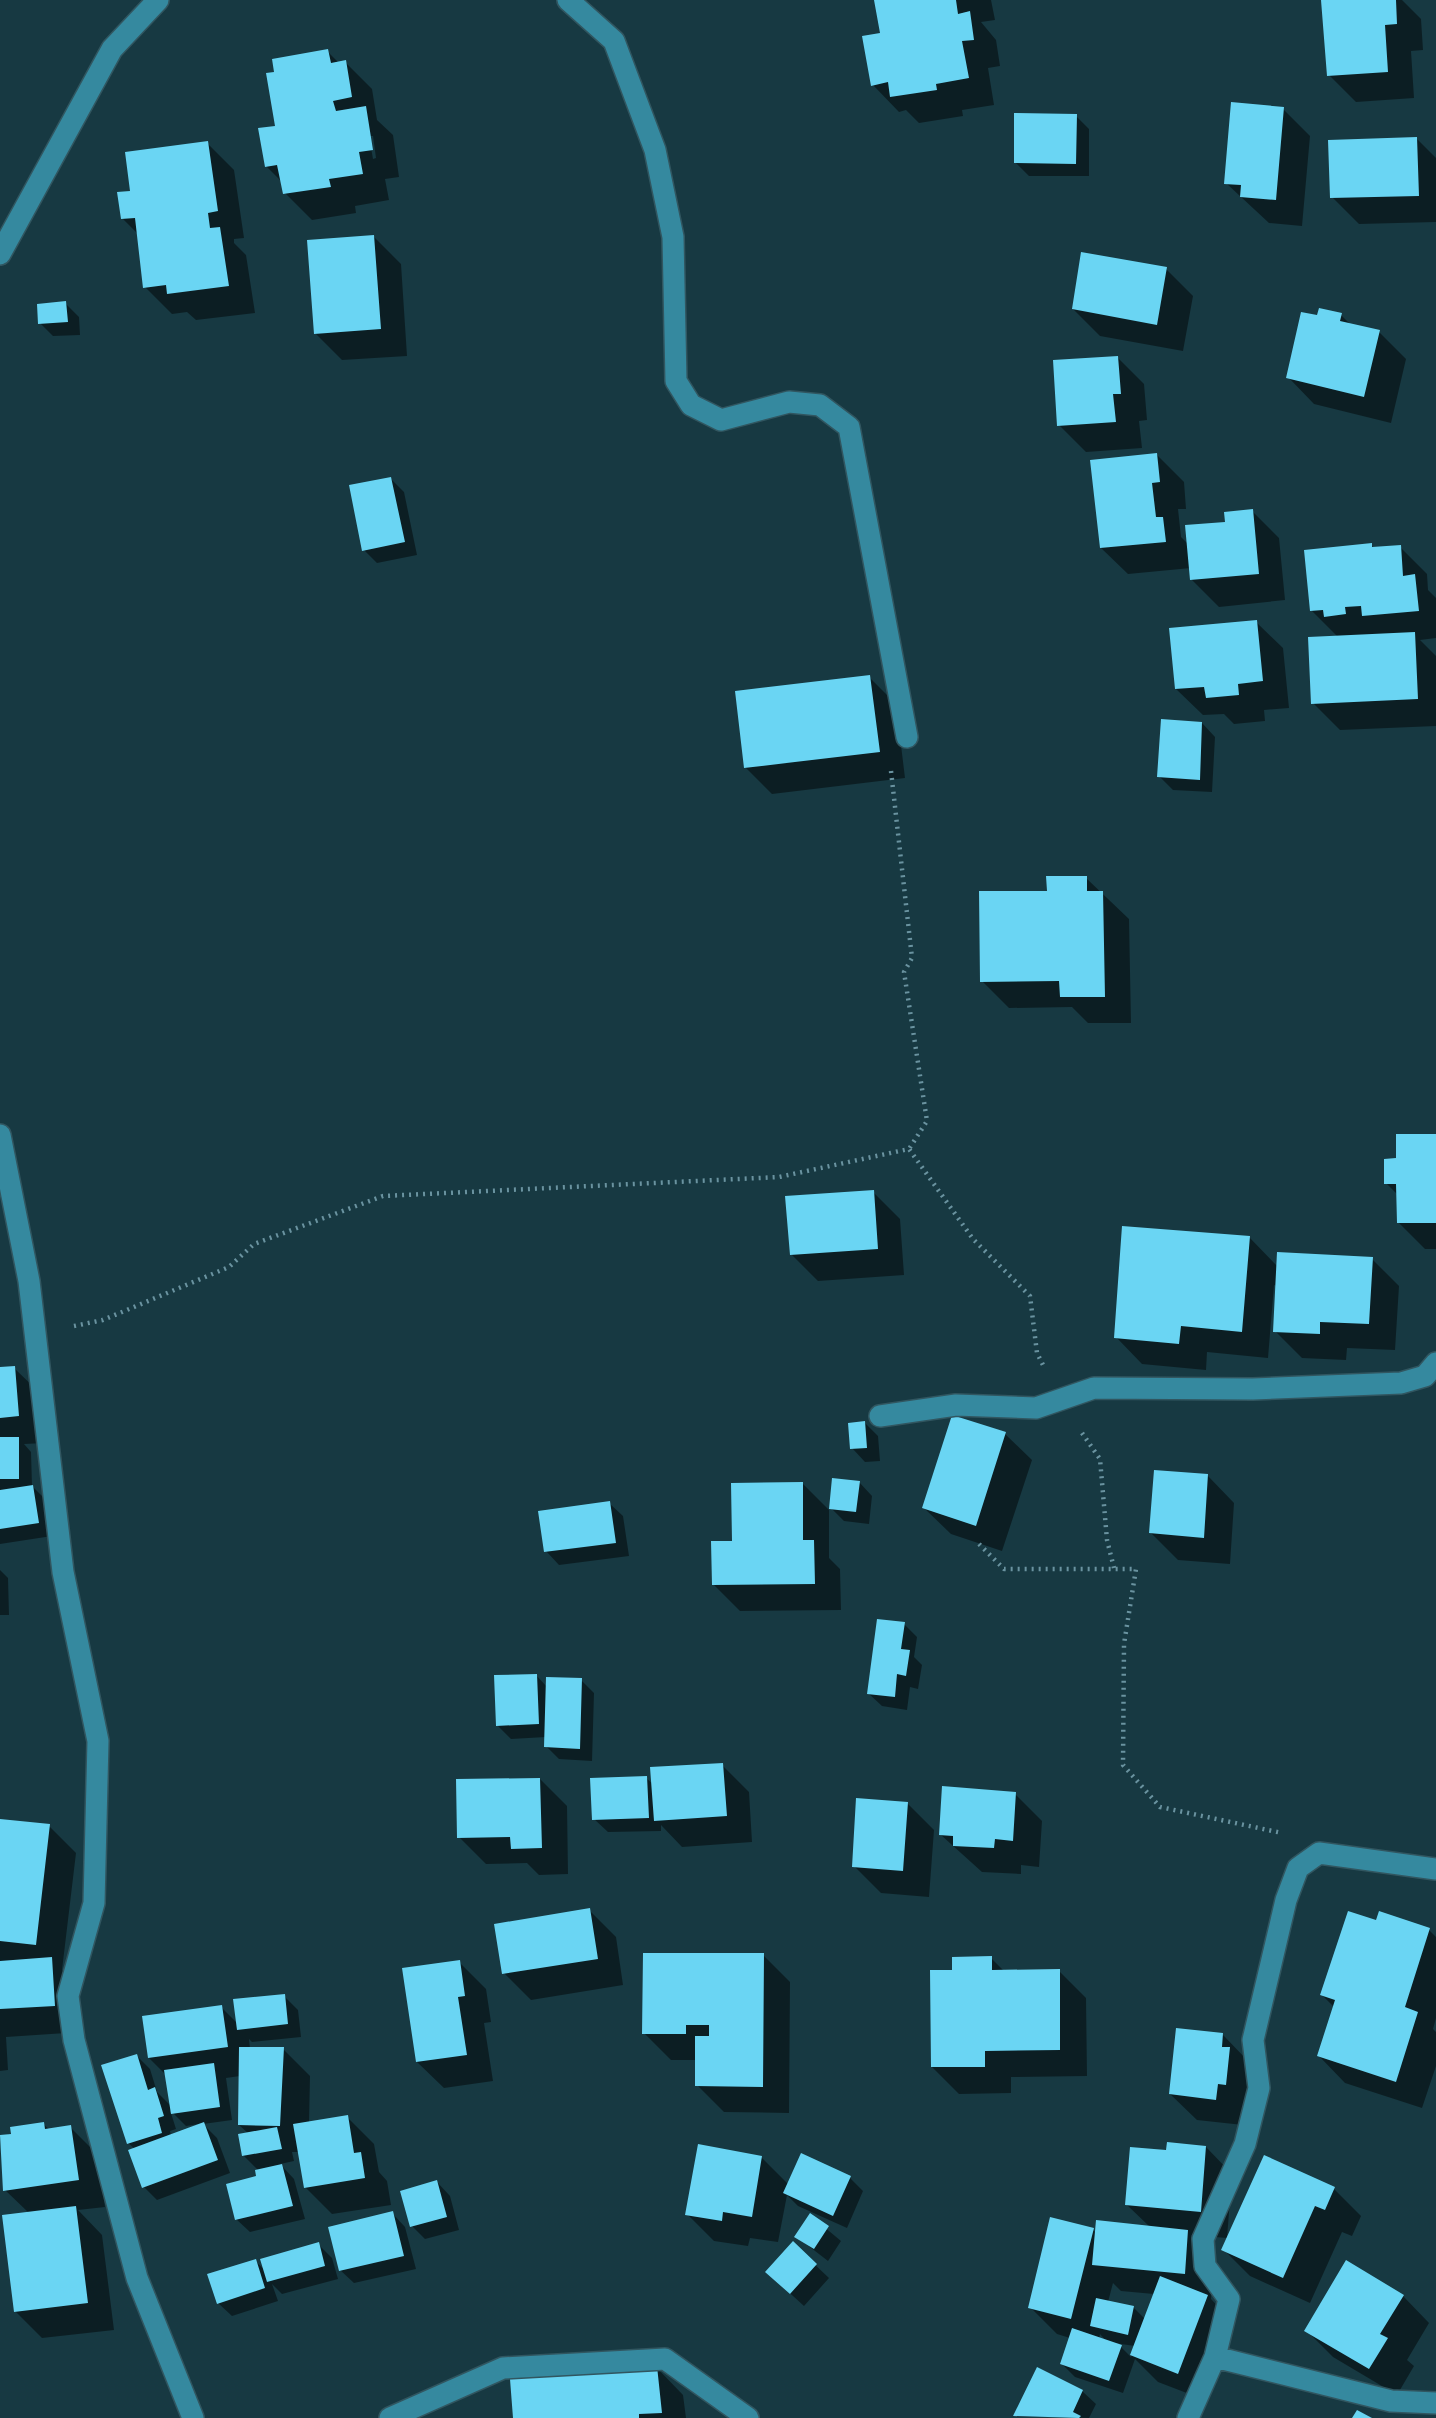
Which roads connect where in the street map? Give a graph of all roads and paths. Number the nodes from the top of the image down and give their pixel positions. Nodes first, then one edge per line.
1 (158, 0) edge
2 (568, 0) edge
3 (0, 254) edge
4 (908, 737) joint
5 (0, 1135) edge
6 (909, 1149) junction
7 (35, 1335) junction
8 (1436, 1363) edge
9 (1059, 1400) junction
10 (880, 1416) dead end
11 (979, 1544) dead end
12 (1114, 1568) junction
13 (1319, 1853) junction
14 (1436, 1869) edge
15 (1215, 2357) junction
16 (1436, 2403) edge
17 (193, 2418) edge
18 (390, 2418) edge
19 (748, 2418) edge
20 (1188, 2418) edge

1 - 3 street
2 - 4 street
4 - 6 path
5 - 7 street
6 - 7 path
6 - 9 path
7 - 17 street
8 - 9 street
9 - 10 street
9 - 12 path
11 - 12 path
12 - 13 path
13 - 14 street
13 - 15 street
15 - 16 street
15 - 20 street
18 - 19 street

